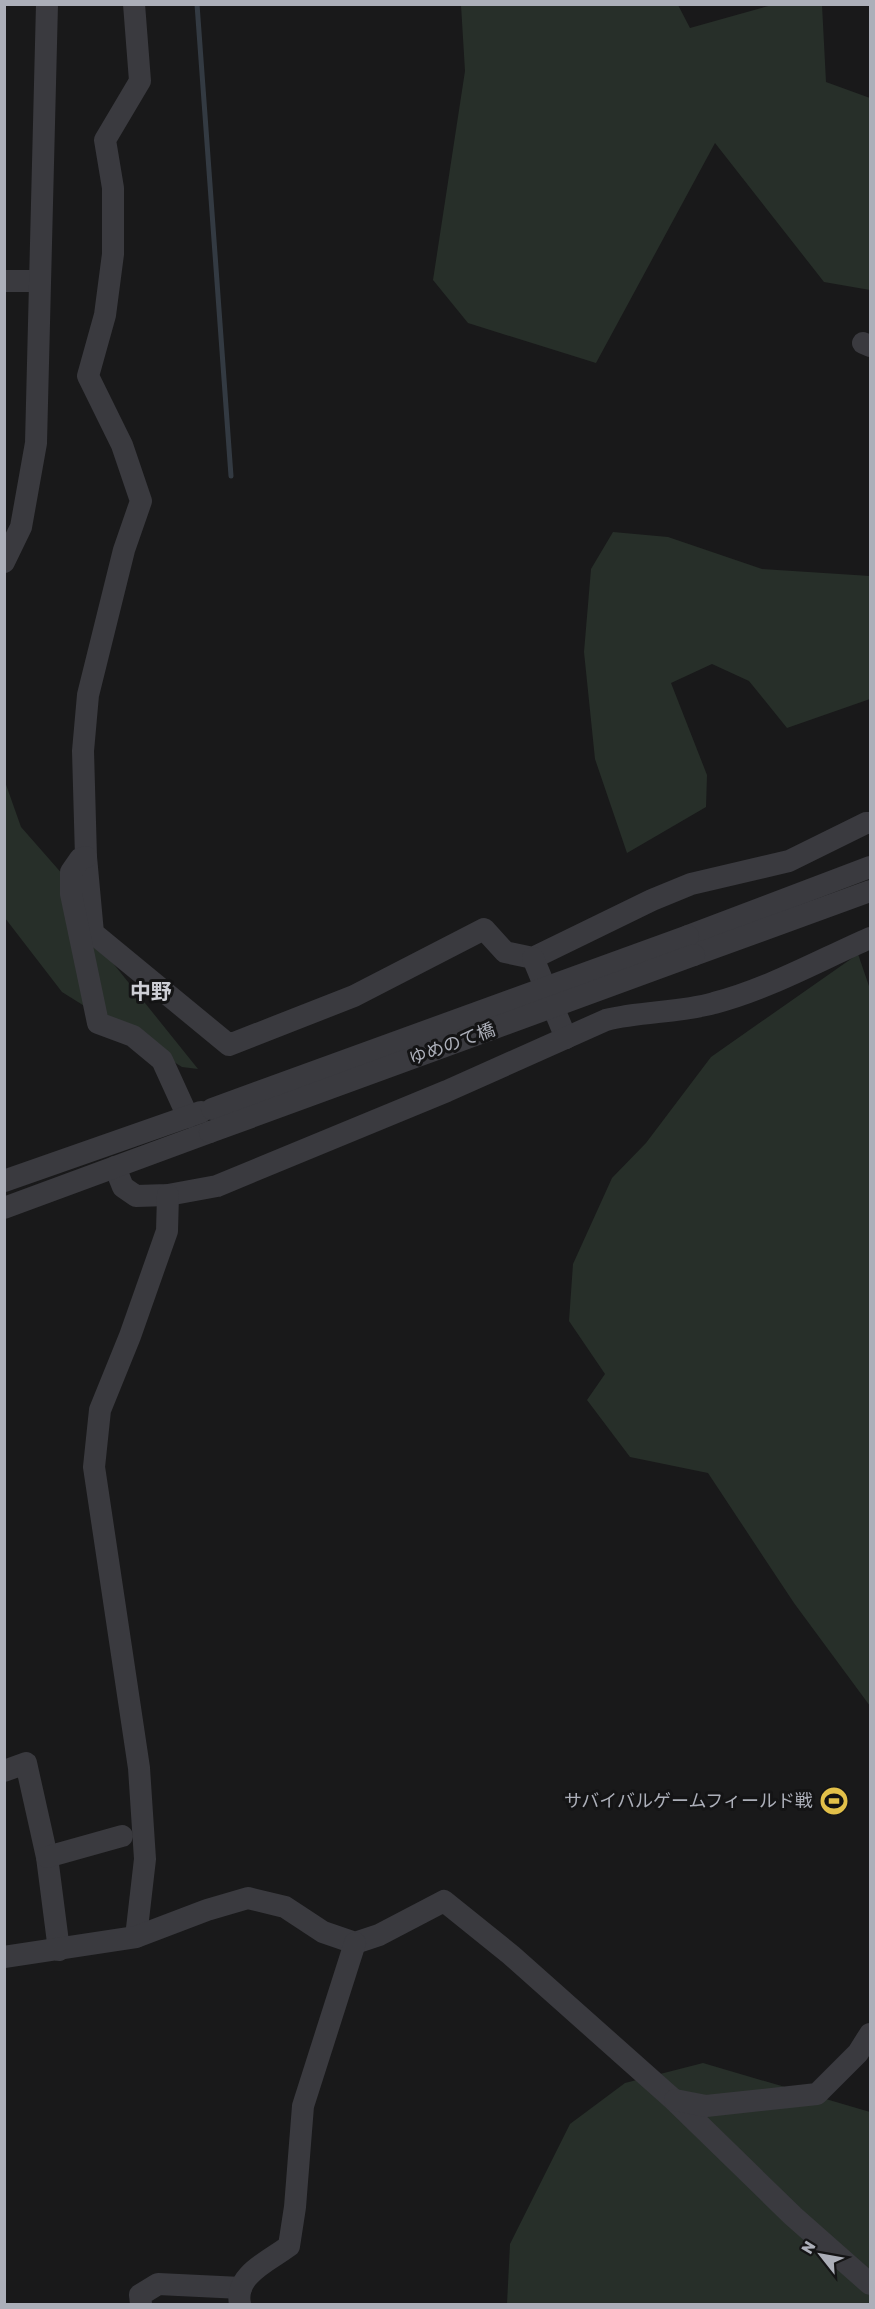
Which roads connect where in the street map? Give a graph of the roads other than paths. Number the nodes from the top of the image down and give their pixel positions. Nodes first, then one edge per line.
1 (47, 4) edge
2 (134, 4) edge
3 (4, 281) edge
4 (39, 281) junction
5 (4, 562) edge
6 (870, 823) edge
7 (86, 857) junction
8 (870, 867) edge
9 (870, 891) edge
10 (870, 938) edge
11 (691, 945) junction
12 (533, 958) junction
13 (566, 1038) junction
14 (188, 1117) junction
15 (115, 1167) junction
16 (4, 1181) edge
17 (168, 1195) junction
18 (4, 1208) edge
19 (4, 1771) edge
20 (122, 1836) dead end
21 (46, 1857) junction
22 (136, 1937) junction
23 (355, 1942) junction
24 (59, 1950) junction
25 (4, 1957) edge
26 (870, 2034) edge
27 (674, 2100) junction
28 (870, 2284) edge
29 (240, 2296) edge
30 (141, 2304) edge

1 - 4 street
2 - 7 street
3 - 4 street
4 - 5 street
6 - 12 street
7 - 12 street
7 - 14 street
8 - 11 street
9 - 11 street
10 - 13 street
11 - 14 street, ゆめのて橋, bridge
11 - 15 street, ゆめのて橋, bridge
12 - 13 street
13 - 17 street
14 - 16 street, ゆめのて橋
15 - 17 street
15 - 18 street, ゆめのて橋
17 - 22 street
19 - 21 street
20 - 21 street
21 - 24 street
22 - 23 street
22 - 24 street
23 - 27 street
23 - 29 street
24 - 25 street
26 - 27 street
27 - 28 street
29 - 30 street

